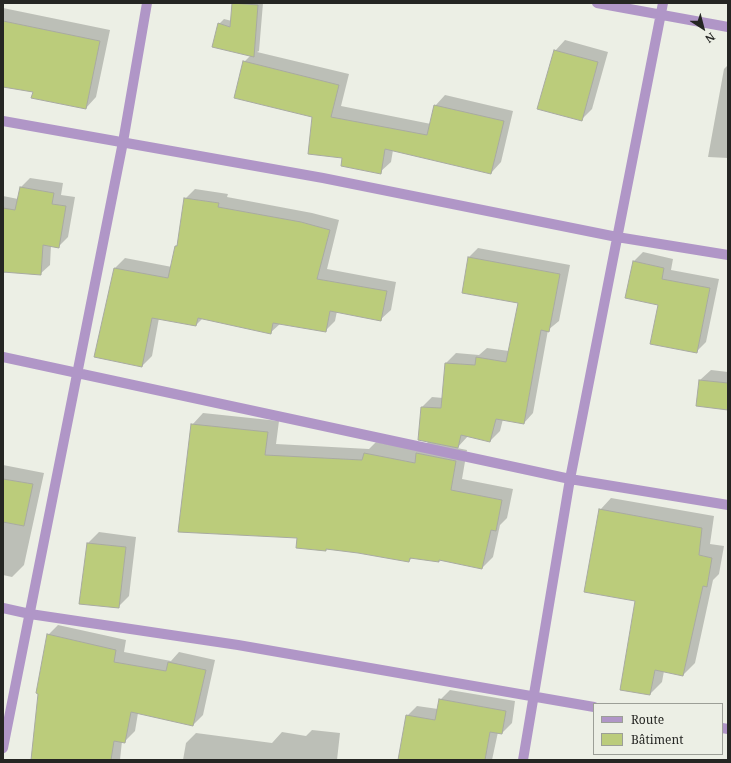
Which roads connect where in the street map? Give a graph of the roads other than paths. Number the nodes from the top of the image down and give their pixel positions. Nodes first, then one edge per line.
1 (147, 3) edge
2 (597, 3) edge
3 (663, 3) edge
4 (661, 15) junction
5 (728, 27) edge
6 (3, 121) edge
7 (123, 142) junction
8 (617, 237) junction
9 (728, 255) edge
10 (3, 357) edge
11 (78, 373) junction
12 (570, 479) junction
13 (728, 504) edge
14 (3, 608) edge
15 (30, 614) junction
16 (533, 697) junction
17 (593, 707) edge
18 (3, 748) edge
19 (523, 760) edge

1 - 7 street
2 - 4 street
3 - 4 street
4 - 5 street
4 - 8 street
6 - 7 street
7 - 8 street
7 - 11 street
8 - 9 street
8 - 12 street
10 - 11 street
11 - 12 street
11 - 15 street
12 - 13 street
12 - 16 street
14 - 15 street
15 - 16 street
15 - 18 street
16 - 17 street
16 - 19 street

